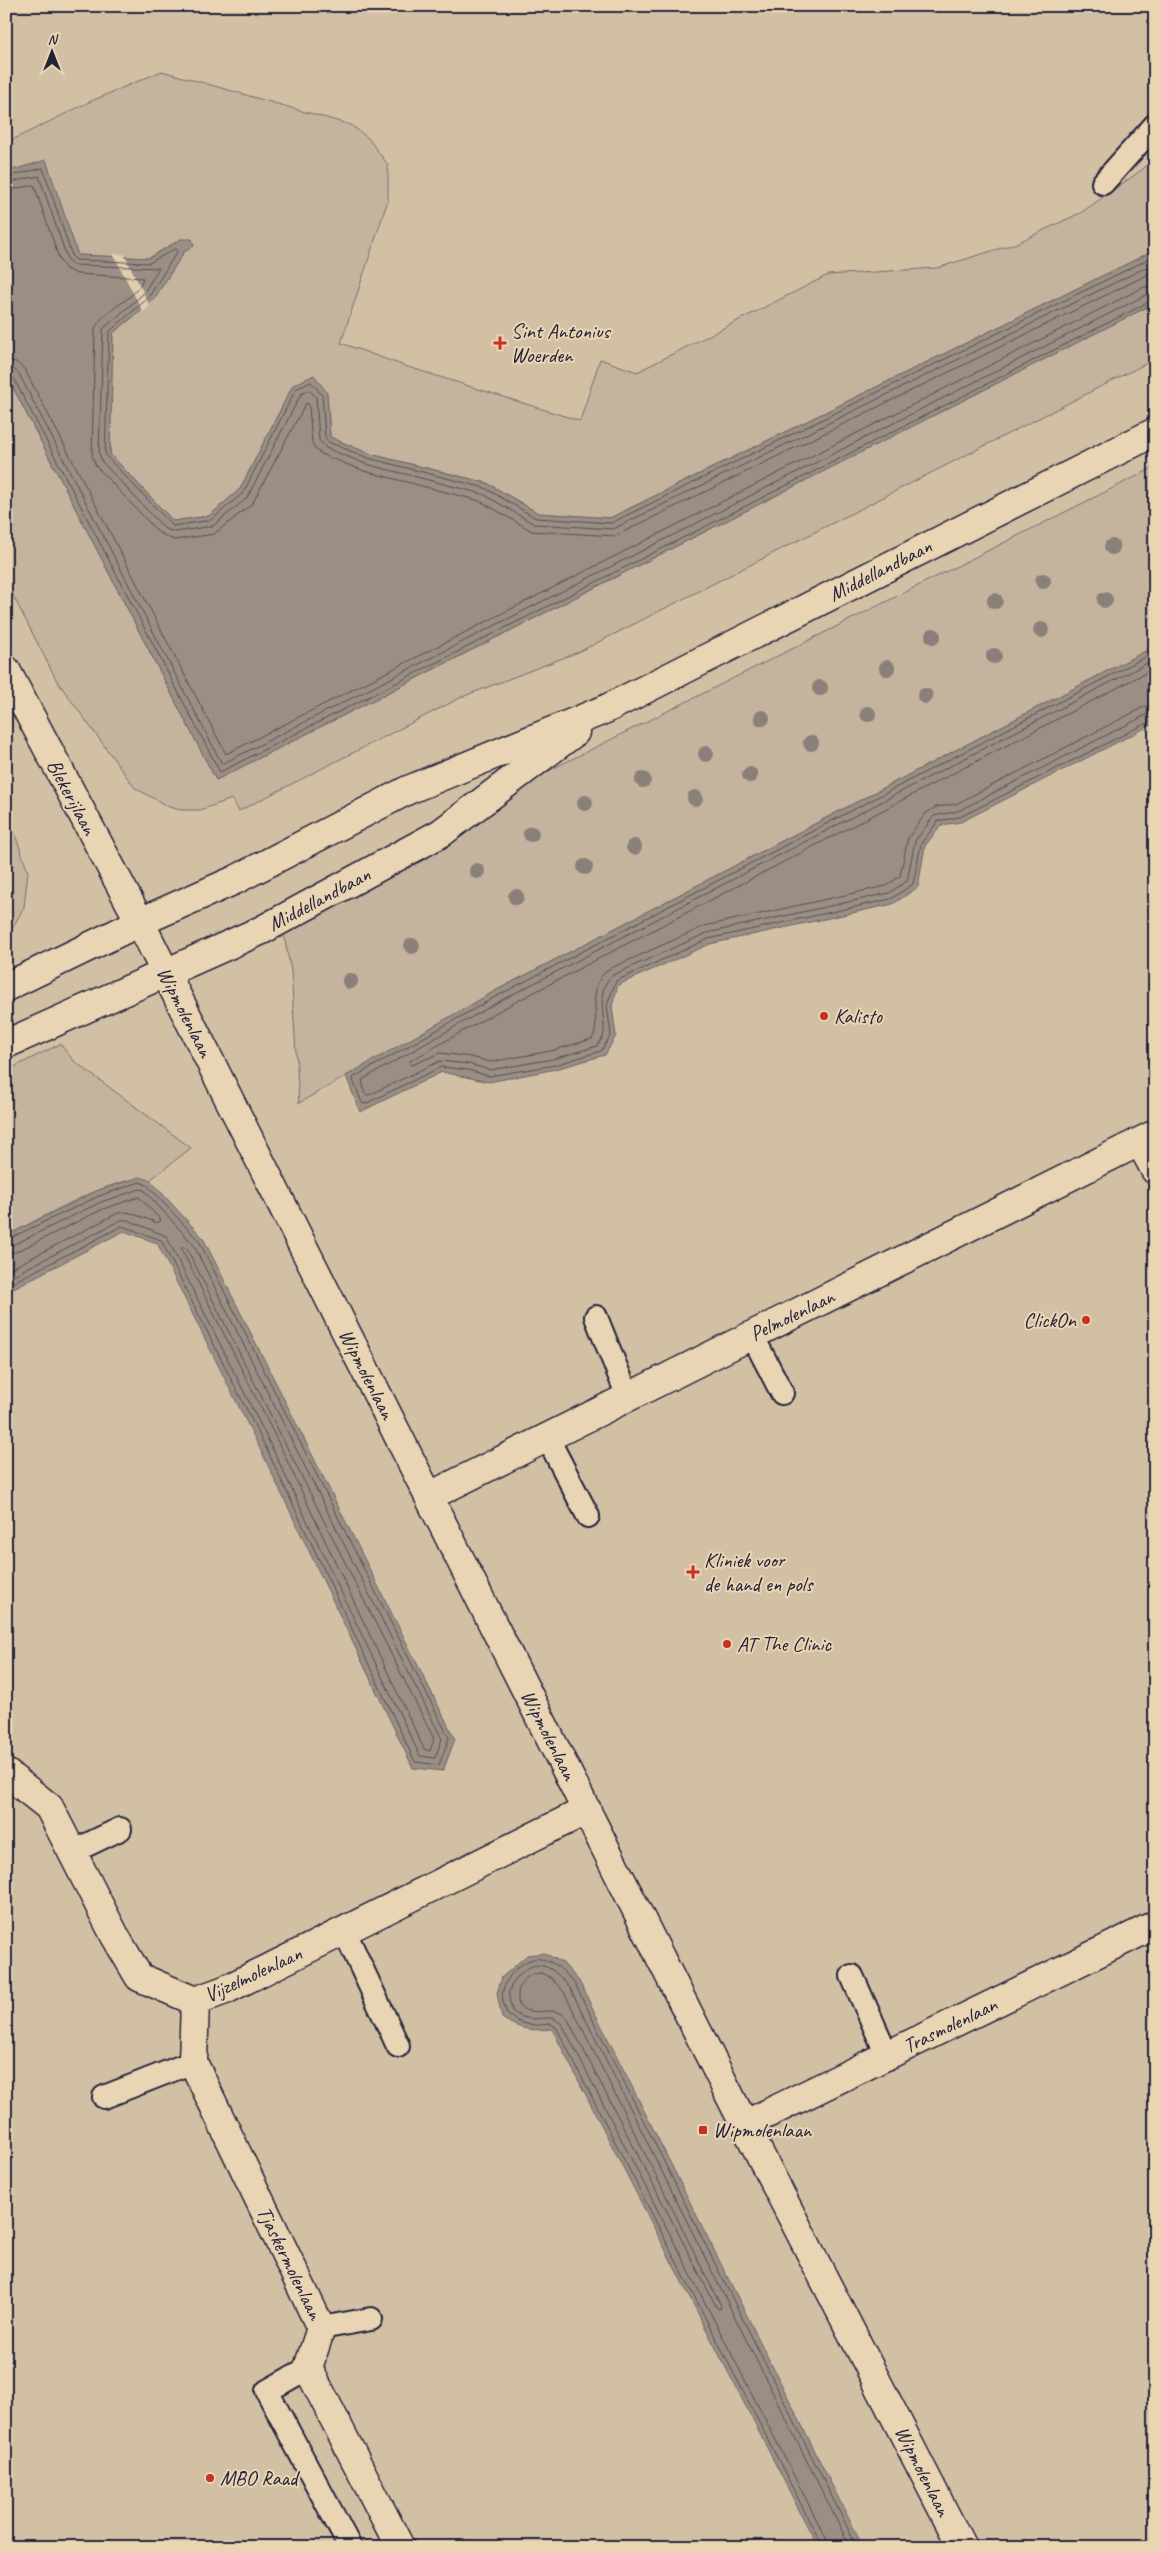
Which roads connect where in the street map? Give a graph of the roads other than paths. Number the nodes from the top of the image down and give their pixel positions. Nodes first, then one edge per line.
1 (1155, 125) edge
2 (1103, 183) dead end
3 (1155, 432) edge
4 (6, 670) edge
5 (606, 709) junction
6 (140, 922) junction
7 (165, 973) junction
8 (6, 987) edge
9 (6, 1044) edge
10 (1148, 1138) edge
11 (1155, 1170) edge
12 (596, 1318) dead end
13 (752, 1335) junction
14 (782, 1393) dead end
15 (628, 1397) junction
16 (547, 1437) junction
17 (430, 1496) junction
18 (588, 1516) dead end
19 (6, 1773) edge
20 (587, 1810) junction
21 (120, 1829) dead end
22 (72, 1852) junction
23 (1155, 1925) edge
24 (344, 1930) junction
25 (852, 1976) dead end
26 (194, 2001) junction
27 (398, 2046) dead end
28 (887, 2055) junction
29 (193, 2062) junction
30 (104, 2097) dead end
31 (744, 2125) junction
32 (371, 2319) dead end
33 (321, 2328) junction
34 (308, 2368) junction
35 (350, 2547) edge
36 (400, 2547) edge
37 (962, 2547) edge

1 - 2 lane
3 - 5 street, Middellandbaan
4 - 6 street, Blekerijlaan
5 - 6 street, Middellandbaan
5 - 7 street, Middellandbaan
6 - 7 street, Wipmolenlaan
6 - 8 street, Middellandbaan
7 - 9 street, Middellandbaan
7 - 17 street, Wipmolenlaan
10 - 11 street
10 - 13 street, Pelmolenlaan
12 - 15 lane
13 - 14 lane
13 - 15 street, Pelmolenlaan
15 - 16 street, Pelmolenlaan
16 - 17 street, Pelmolenlaan
16 - 18 lane
17 - 20 street, Wipmolenlaan
19 - 22 street, Vijzelmolenlaan
20 - 24 street, Vijzelmolenlaan
20 - 31 street, Wipmolenlaan
21 - 22 lane
22 - 26 street, Vijzelmolenlaan
23 - 28 street, Trasmolenlaan
24 - 26 street, Vijzelmolenlaan
24 - 27 lane
25 - 28 lane
26 - 29 street, Tjaskermolenlaan
28 - 31 street, Trasmolenlaan
29 - 30 lane
29 - 33 street, Tjaskermolenlaan
31 - 37 street, Wipmolenlaan
32 - 33 lane
33 - 34 street, Tjaskermolenlaan
34 - 35 lane
34 - 36 street

